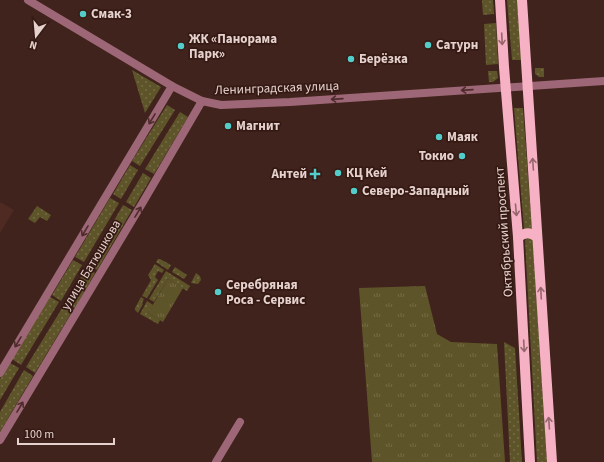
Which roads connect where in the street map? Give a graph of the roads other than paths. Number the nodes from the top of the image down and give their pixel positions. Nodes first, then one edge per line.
1 (28, 0) edge
2 (500, 0) edge
3 (522, 0) edge
4 (604, 81) edge
5 (172, 86) junction
6 (528, 86) junction
7 (506, 87) junction
8 (202, 101) junction
9 (518, 237) junction
10 (537, 237) junction
11 (0, 373) edge
12 (240, 422) dead end
13 (0, 440) edge
14 (216, 462) edge
15 (530, 462) edge
16 (552, 462) edge

1 - 5 street, Ленинградская улица
2 -> 7 main road, Октябрьский проспект
3 - 6 main road
4 - 6 street, Ленинградская улица
5 - 8 street, Ленинградская улица
5 -> 11 street, улица Батюшкова
6 - 7 street, Ленинградская улица
10 -> 6 main road
7 -> 8 street, Ленинградская улица
7 -> 9 main road, Октябрьский проспект
13 -> 8 street, улица Батюшкова
9 - 10 main road
9 -> 15 main road, Октябрьский проспект
16 -> 10 main road
12 - 14 street

